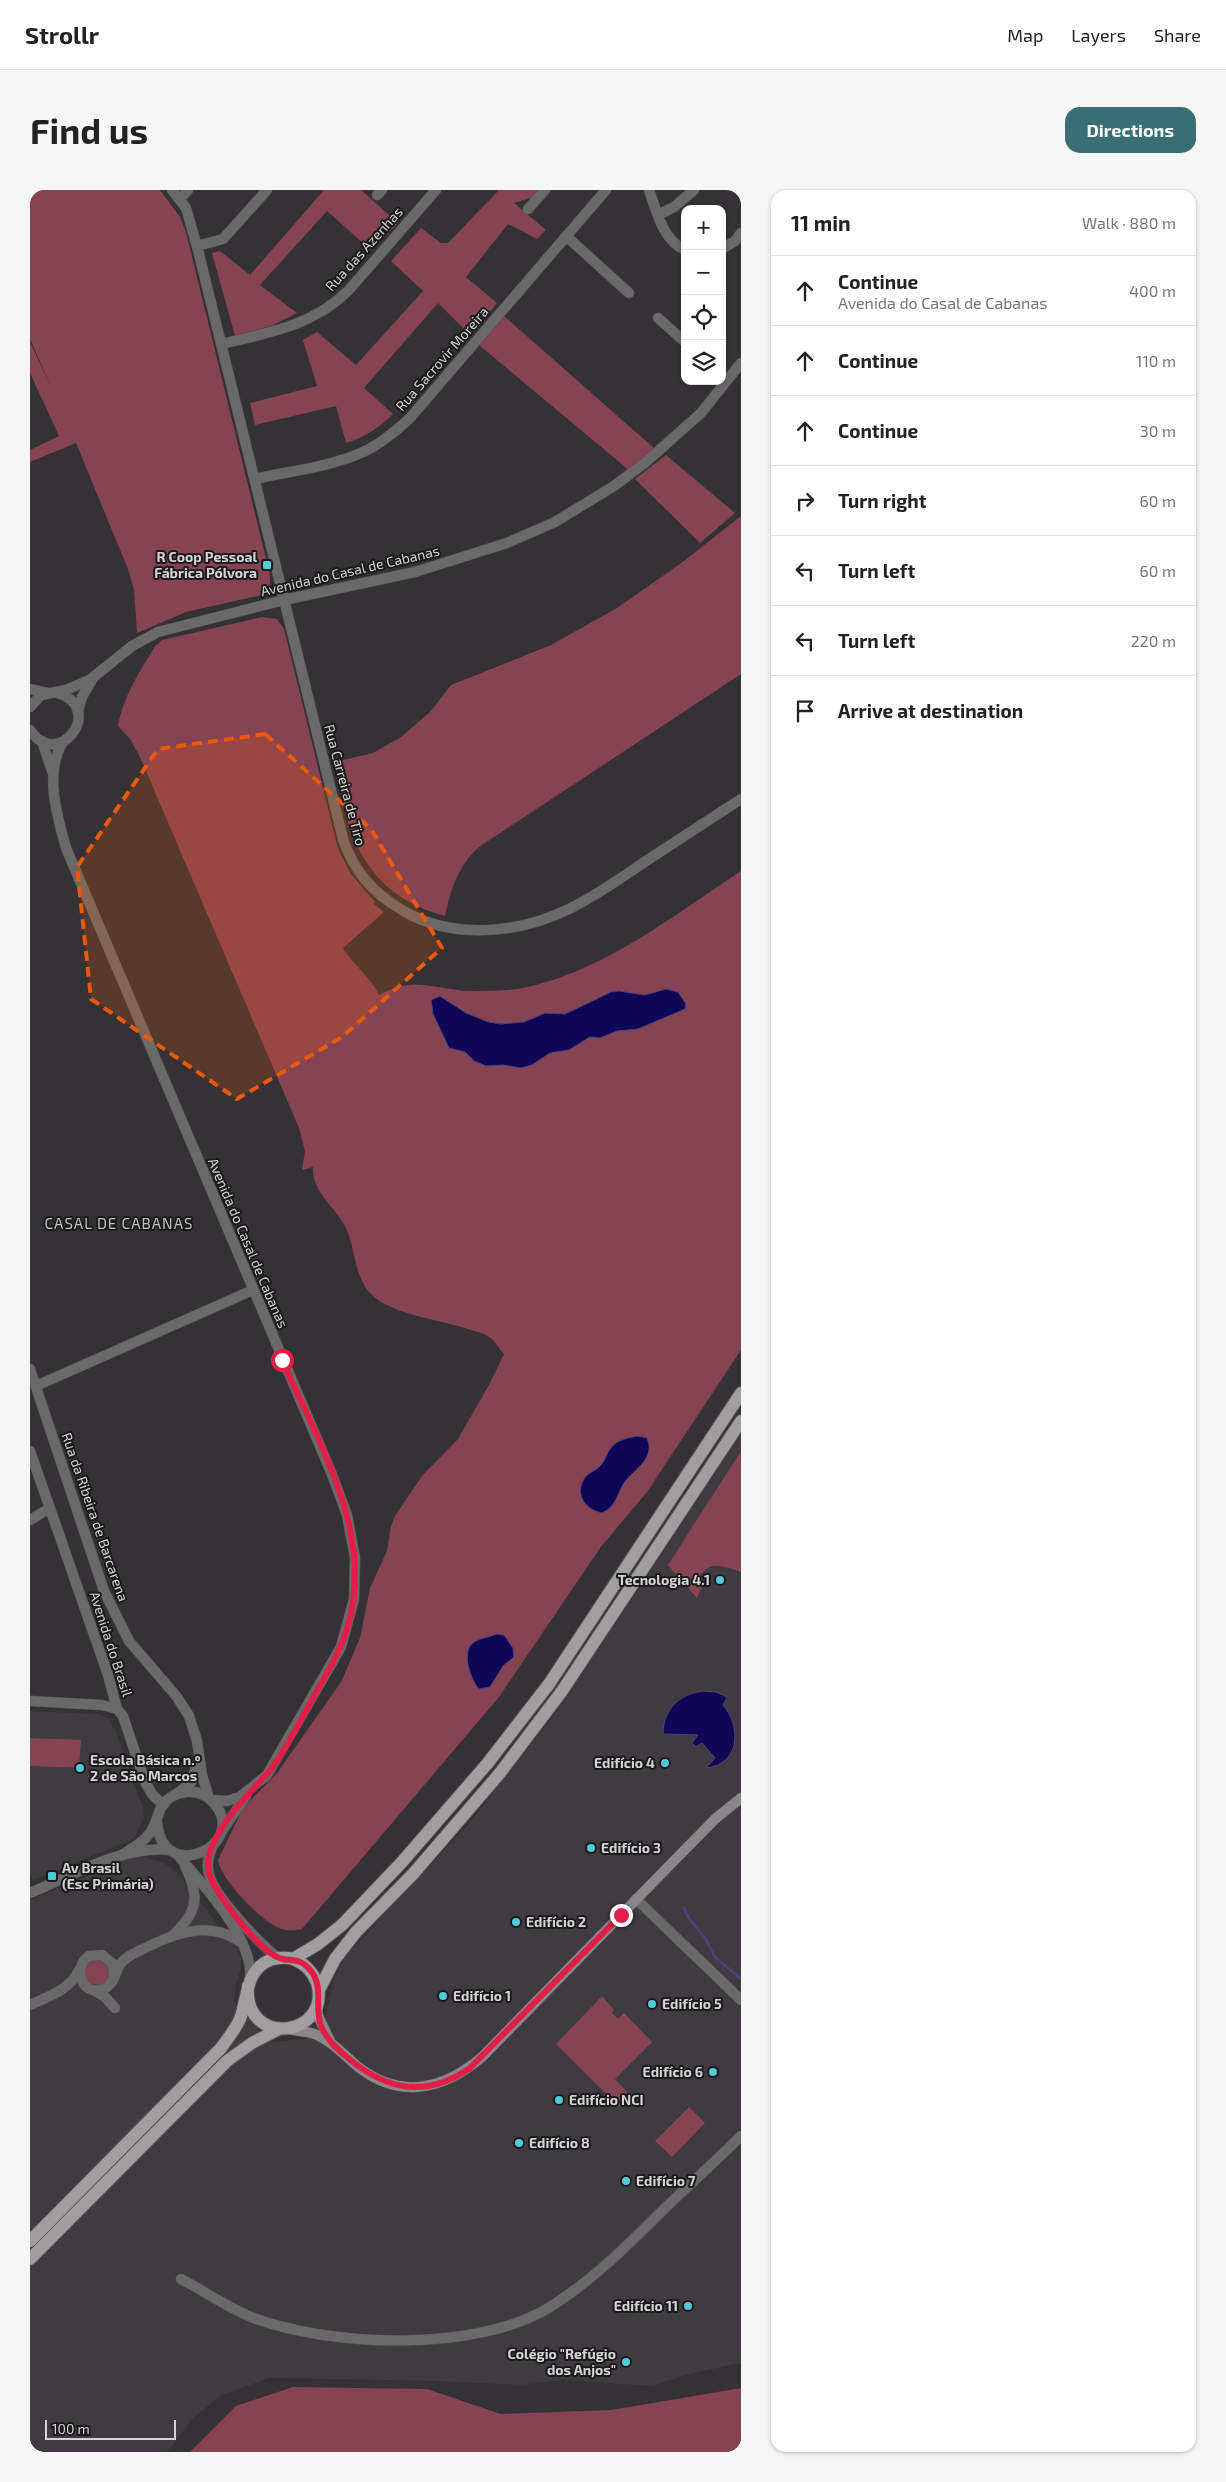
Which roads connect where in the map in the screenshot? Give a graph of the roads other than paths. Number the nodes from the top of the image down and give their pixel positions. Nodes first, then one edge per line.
1 (172, 190) edge
2 (188, 190) edge
3 (268, 190) edge
4 (436, 190) edge
5 (545, 190) edge
6 (606, 190) edge
7 (649, 190) edge
8 (694, 190) edge
9 (180, 200) junction
10 (528, 209) dead end
11 (658, 215) junction
12 (741, 233) edge
13 (566, 236) junction
14 (197, 246) junction
15 (681, 247) edge
16 (726, 247) edge
17 (629, 293) dead end
18 (658, 318) dead end
19 (683, 340) edge
20 (221, 344) junction
21 (741, 363) edge
22 (726, 378) edge
23 (720, 385) edge
24 (255, 479) junction
25 (284, 600) junction
26 (94, 676) junction
27 (30, 689) edge
28 (53, 693) junction
29 (30, 707) edge
30 (78, 711) junction
31 (30, 730) edge
32 (37, 740) edge
33 (63, 742) junction
34 (54, 781) junction
35 (741, 799) edge
36 (252, 1290) junction
37 (30, 1369) edge
38 (36, 1386) junction
39 (741, 1392) edge
40 (741, 1421) edge
41 (30, 1451) edge
42 (50, 1508) junction
43 (30, 1520) edge
44 (30, 1700) edge
45 (117, 1709) junction
46 (199, 1752) junction
47 (251, 1789) junction
48 (175, 1795) junction
49 (741, 1798) edge
50 (210, 1799) junction
51 (163, 1804) junction
52 (157, 1822) junction
53 (219, 1837) junction
54 (212, 1847) junction
55 (122, 1854) junction
56 (176, 1854) junction
57 (30, 1893) edge
58 (636, 1899) junction
59 (175, 1933) junction
60 (242, 1943) junction
61 (102, 1955) junction
62 (130, 1956) junction
63 (278, 1958) junction
64 (293, 1959) junction
65 (80, 1966) junction
66 (113, 1980) junction
67 (249, 1983) junction
68 (65, 1988) junction
69 (92, 1989) junction
70 (318, 1996) junction
71 (741, 2000) edge
72 (30, 2005) edge
73 (283, 2029) junction
74 (332, 2044) junction
75 (741, 2136) edge
76 (30, 2241) edge
77 (30, 2259) edge
78 (181, 2279) dead end

1 - 9 street, Rua Carreira de Tiro
2 - 9 street
3 - 14 street
4 - 20 street, Rua das Azenhas
5 - 10 street
6 - 13 street, Rua Sacrovir Moreira
7 - 11 street
8 - 11 street
9 - 14 street, Rua Carreira de Tiro
11 - 15 street
12 - 16 street
13 - 17 street
13 - 24 street, Rua Sacrovir Moreira
14 - 20 street, Rua Carreira de Tiro
18 - 19 street
20 - 24 street, Rua Carreira de Tiro
21 - 22 street, Avenida do Casal de Cabanas
23 - 25 street, Avenida do Casal de Cabanas
24 - 25 street, Rua Carreira de Tiro
25 - 26 street, Avenida do Casal de Cabanas
25 - 35 street, Rua Carreira de Tiro
26 - 28 street, Avenida do Casal de Cabanas
26 - 30 street, Avenida do Casal de Cabanas
27 - 28 street
28 - 29 street, Avenida do Casal de Cabanas
28 - 30 street
30 - 33 street, Avenida do Casal de Cabanas
31 - 32 street, Avenida do Casal de Cabanas
32 - 33 street
32 - 34 street, Avenida do Casal de Cabanas
33 - 34 street, Avenida do Casal de Cabanas
34 - 36 street, Avenida do Casal de Cabanas
36 - 38 street
36 - 47 street, Avenida do Casal de Cabanas
37 - 38 street, Rua da Ribeira de Barcarena
38 - 46 street, Rua da Ribeira de Barcarena
39 - 64 main road
40 - 70 main road
41 - 42 street, Avenida do Brasil
42 - 43 street
42 - 45 street, Avenida do Brasil
44 - 45 street
45 - 51 street, Avenida do Brasil
46 - 48 street, Rua da Ribeira de Barcarena
46 - 50 street, Rua da Ribeira de Barcarena
47 - 50 street, Avenida do Casal de Cabanas
47 - 53 street, Avenida do Casal de Cabanas
48 - 50 street
48 - 51 street
49 - 58 main road
50 - 53 street
51 - 52 street
52 - 55 street
52 - 56 street
53 - 54 street
54 - 56 street
54 - 63 street
55 - 56 street
55 - 57 street
56 - 59 street
56 - 60 street
58 - 71 street
58 - 74 main road
59 - 60 street
59 - 62 street
60 - 67 street
61 - 62 street
61 - 65 street
61 - 66 street
62 - 66 street
63 - 64 main road
63 - 67 main road
64 - 70 main road
65 - 68 street
65 - 69 street
66 - 69 street
66 - 69 street
67 - 73 main road
67 - 76 main road
68 - 69 street
68 - 72 street
70 - 73 main road
70 - 74 main road
73 - 74 main road
73 - 77 main road
75 - 78 street

